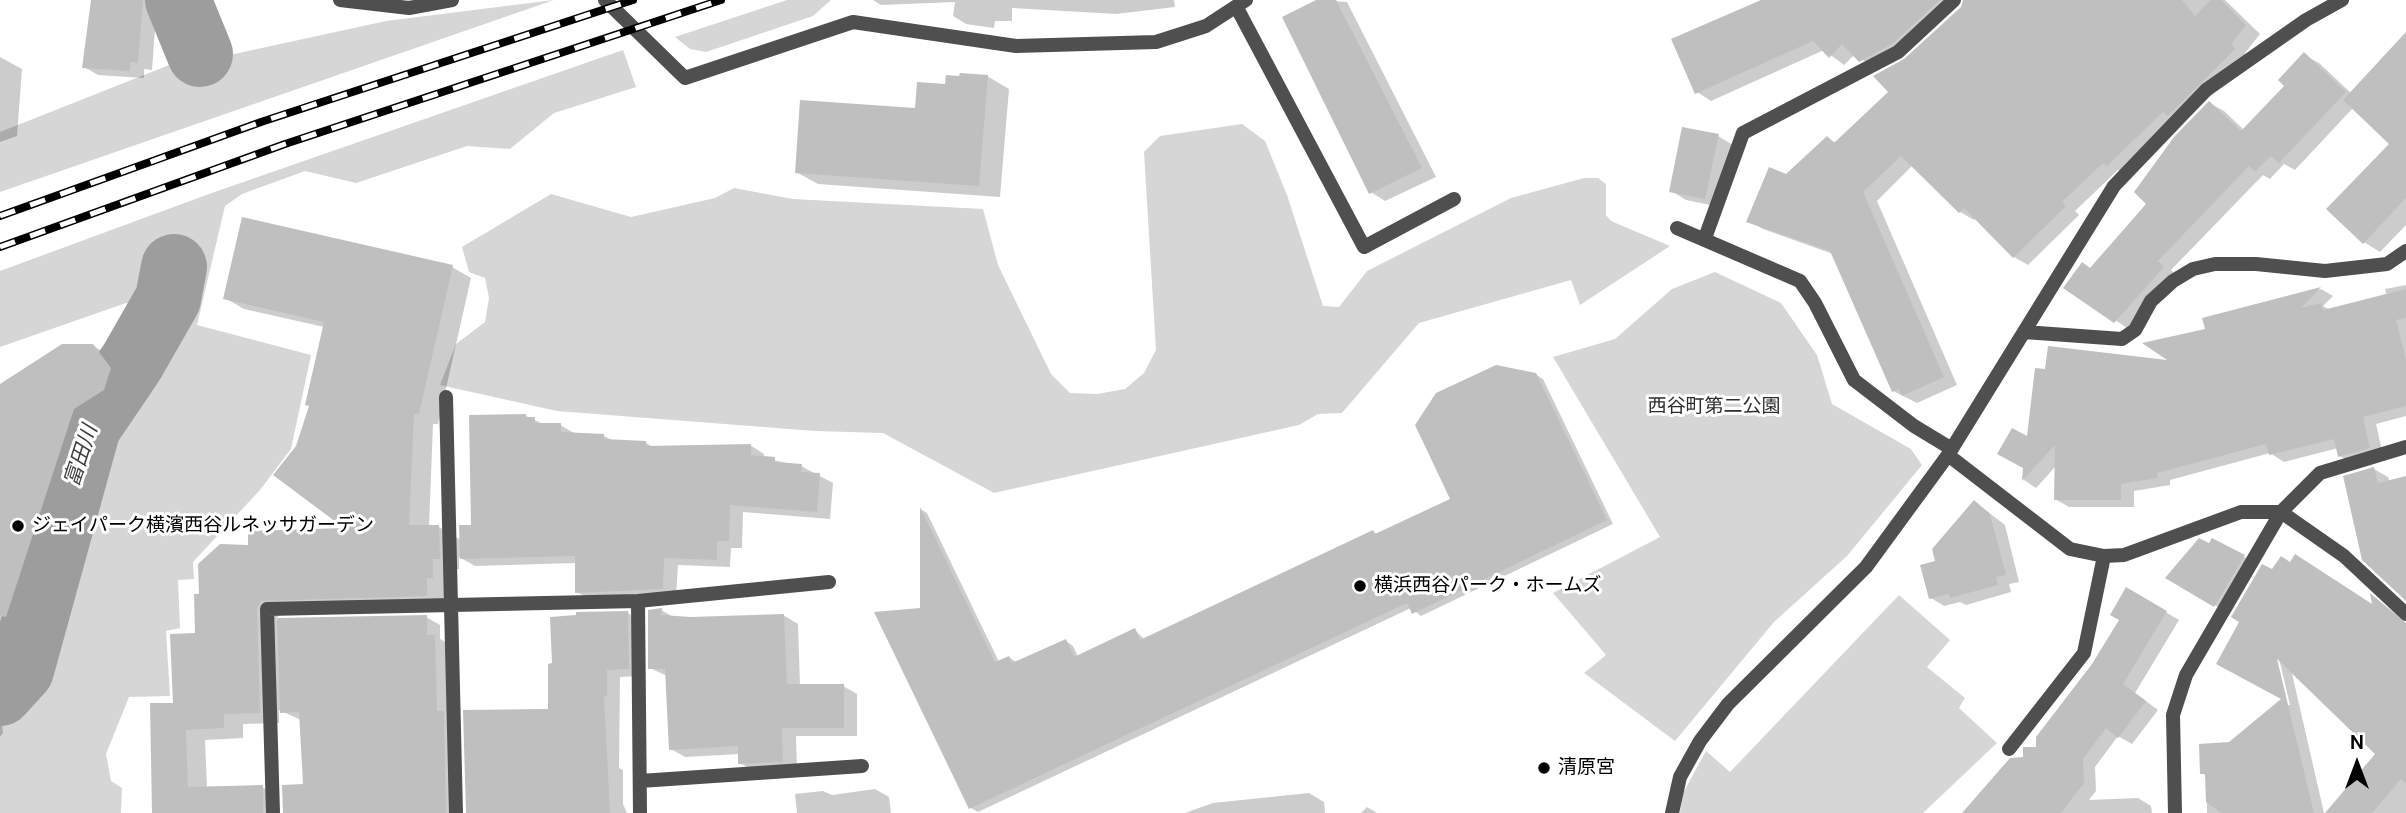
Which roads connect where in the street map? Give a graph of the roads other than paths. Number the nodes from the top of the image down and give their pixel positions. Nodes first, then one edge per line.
1 (340, 0) edge
2 (452, 0) edge
3 (605, 0) edge
4 (1954, 0) edge
5 (2342, 0) edge
6 (1241, 4) edge
7 (1454, 199) dead end
8 (1677, 228) dead end
9 (1705, 238) junction
10 (2406, 251) edge
11 (2024, 332) junction
12 (446, 397) dead end
13 (2406, 447) edge
14 (1950, 452) junction
15 (2281, 512) junction
16 (2104, 555) junction
17 (829, 582) dead end
18 (638, 601) junction
19 (449, 605) junction
20 (2406, 614) edge
21 (2009, 749) dead end
22 (862, 766) dead end
23 (640, 782) junction
24 (273, 813) edge
25 (456, 813) edge
26 (640, 813) edge
27 (1672, 813) edge
28 (2175, 813) edge

1 - 2 street
3 - 6 street
4 - 9 street
5 - 11 street
6 - 7 street
8 - 9 street
9 - 14 street
10 - 11 street
11 - 14 street
12 - 19 street
13 - 15 street
14 - 16 street
14 - 27 street
15 - 16 street
15 - 20 street
15 - 28 street
16 - 21 street
17 - 18 street
18 - 19 street
18 - 23 street
19 - 24 street
19 - 25 street
22 - 23 street
23 - 26 street

